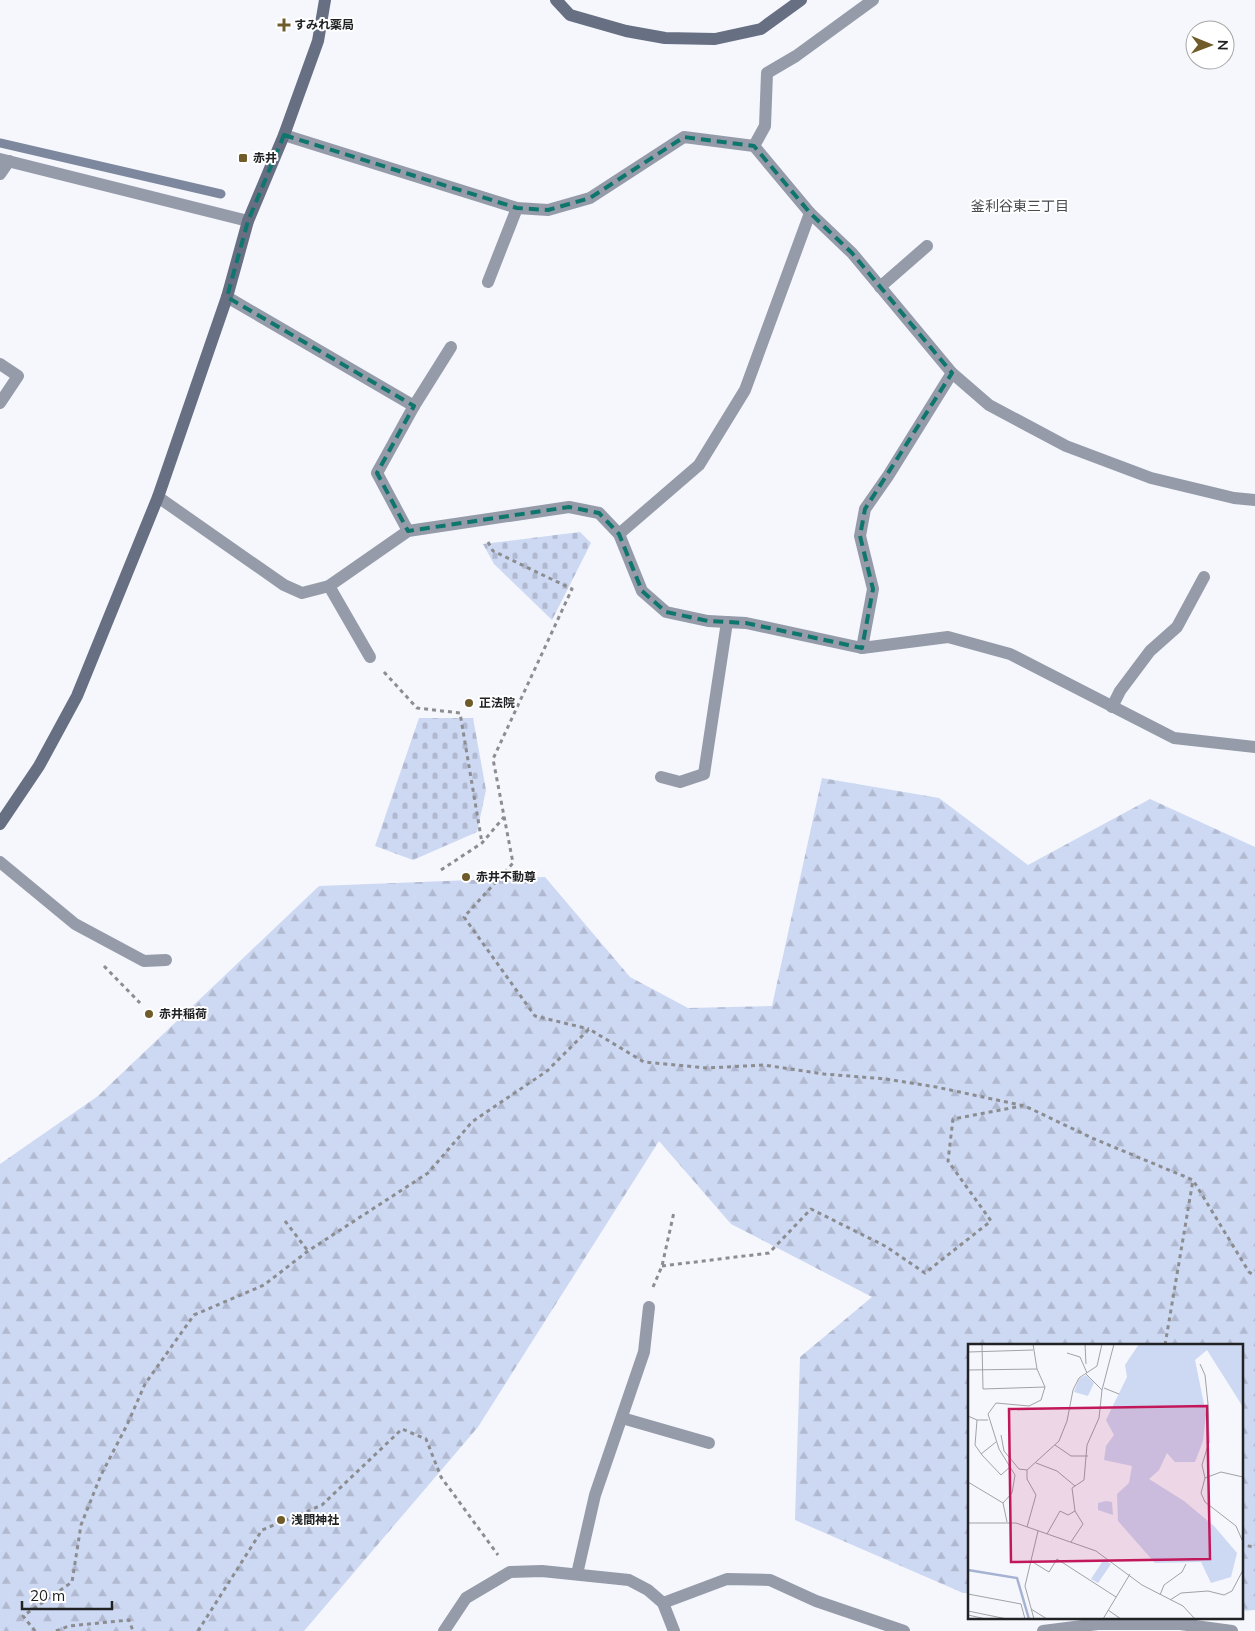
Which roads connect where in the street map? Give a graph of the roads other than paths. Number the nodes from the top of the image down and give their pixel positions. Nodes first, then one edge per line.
1 (325, 0) edge
2 (556, 0) edge
3 (873, 0) edge
4 (793, 3) edge
5 (284, 135) junction
6 (754, 146) junction
7 (4, 160) edge
8 (0, 174) edge
9 (517, 208) junction
10 (810, 214) junction
11 (248, 221) junction
12 (927, 246) dead end
13 (488, 282) dead end
14 (880, 287) junction
15 (227, 297) junction
16 (451, 347) dead end
17 (0, 364) edge
18 (952, 373) junction
19 (0, 403) edge
20 (414, 406) junction
21 (158, 497) junction
22 (1255, 500) edge
23 (408, 531) junction
24 (619, 534) junction
25 (1204, 577) dead end
26 (329, 586) junction
27 (727, 622) junction
28 (862, 648) junction
29 (370, 657) road end
30 (1112, 707) junction
31 (1255, 747) edge
32 (661, 777) dead end
33 (0, 824) edge
34 (0, 862) edge
35 (166, 960) dead end
36 (649, 1307) road end
37 (622, 1418) junction
38 (709, 1443) dead end
39 (577, 1574) junction
40 (663, 1603) junction
41 (444, 1631) edge
42 (674, 1631) edge
43 (904, 1631) edge
44 (1043, 1631) edge
45 (1232, 1631) edge

1 - 5 street
2 - 4 street
3 - 6 street
5 - 9 street
5 - 11 street
6 - 9 street
6 - 10 street
7 - 8 street
7 - 11 street
9 - 13 street
10 - 14 street
10 - 24 street
11 - 15 street
12 - 14 street
14 - 18 street
15 - 20 street
15 - 21 street
16 - 20 street
17 - 19 street
18 - 22 street
18 - 28 street
20 - 23 street
21 - 26 street
21 - 33 street
23 - 24 street
23 - 26 street
24 - 27 street
25 - 30 street
26 - 29 street
27 - 28 street
27 - 32 street
28 - 30 street
30 - 31 street
34 - 35 street
36 - 37 street
37 - 38 street
37 - 39 street
39 - 40 street
39 - 41 street
40 - 42 street
40 - 43 street
44 - 45 street

